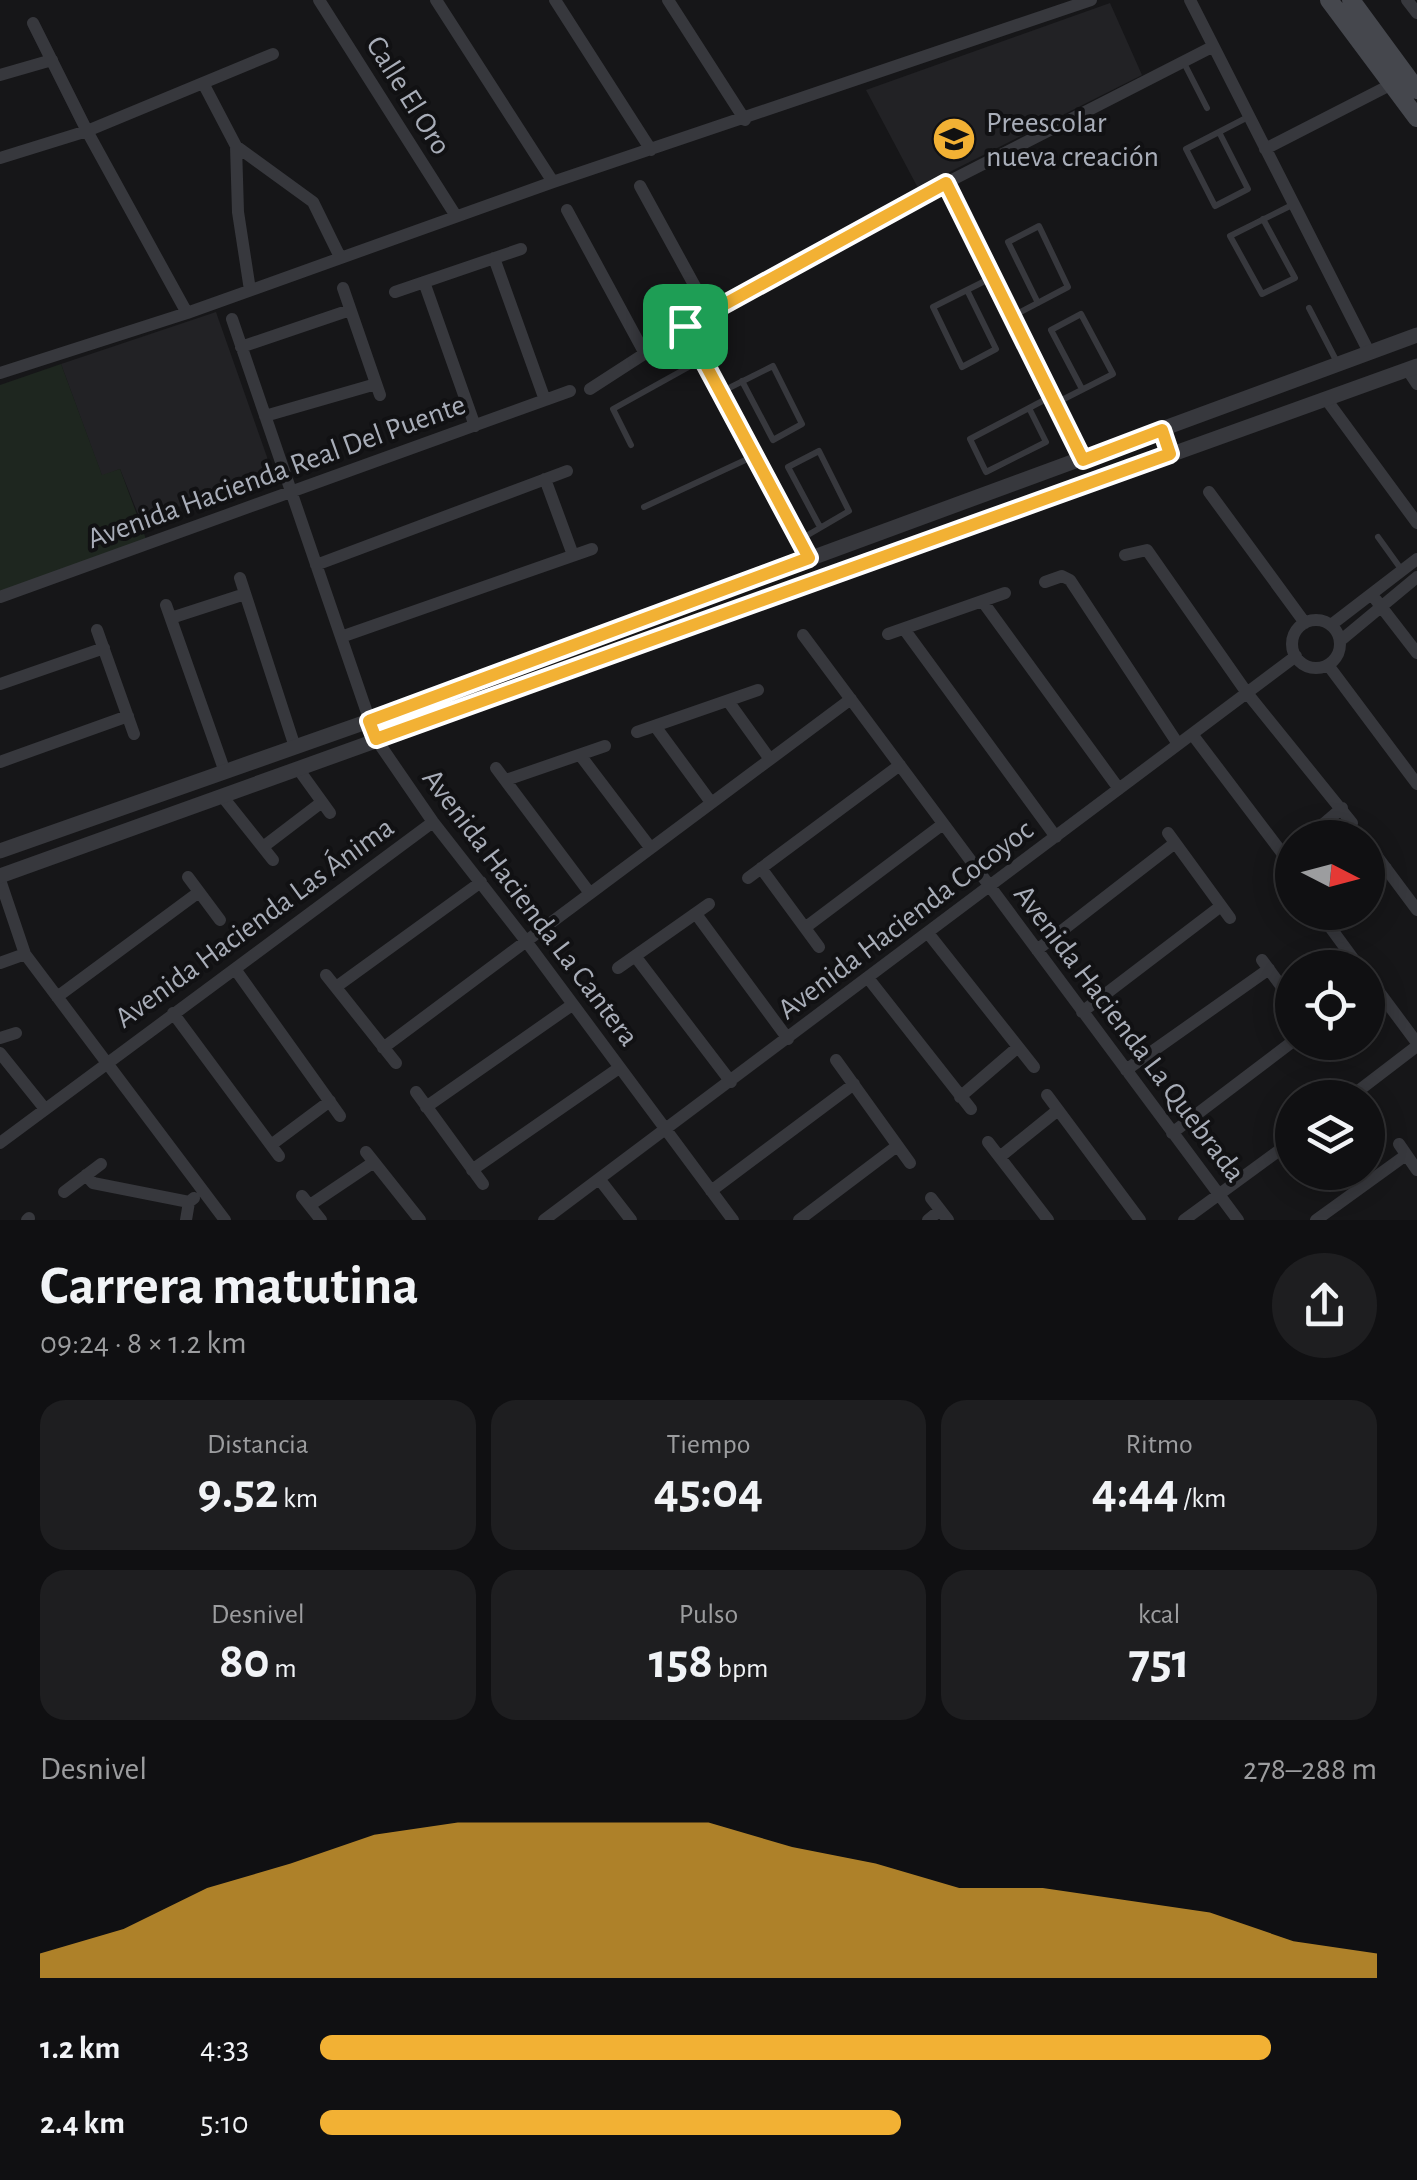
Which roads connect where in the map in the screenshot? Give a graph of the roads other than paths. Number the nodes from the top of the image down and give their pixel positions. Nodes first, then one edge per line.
1 (320, 0) edge
2 (436, 0) edge
3 (555, 0) edge
4 (668, 0) edge
5 (1091, 0) edge
6 (1190, 0) edge
7 (1329, 0) edge
8 (1351, 0) edge
9 (1407, 0) edge
10 (1417, 13) edge
11 (33, 22) dead end
12 (1212, 47) junction
13 (273, 54) dead end
14 (52, 60) junction
15 (1184, 62) junction
16 (0, 75) edge
17 (203, 83) junction
18 (1392, 84) junction
19 (1417, 90) edge
20 (1207, 108) dead end
21 (1248, 117) junction
22 (1417, 118) edge
23 (745, 120) junction
24 (88, 131) junction
25 (1219, 132) junction
26 (236, 146) junction
27 (1265, 149) junction
28 (651, 150) junction
29 (0, 158) edge
30 (553, 182) junction
31 (946, 183) junction
32 (640, 186) dead end
33 (1293, 204) junction
34 (567, 210) dead end
35 (456, 216) junction
36 (1263, 219) junction
37 (522, 248) dead end
38 (340, 258) junction
39 (494, 258) junction
40 (992, 277) junction
41 (424, 282) junction
42 (343, 288) dead end
43 (250, 290) junction
44 (967, 290) junction
45 (396, 292) dead end
46 (1038, 303) junction
47 (1309, 308) dead end
48 (350, 310) junction
49 (187, 312) junction
50 (709, 312) junction
51 (1012, 316) junction
52 (232, 319) dead end
53 (685, 326) junction
54 (1417, 335) edge
55 (242, 347) junction
56 (644, 352) junction
57 (1369, 352) junction
58 (704, 358) junction
59 (1338, 365) junction
60 (1412, 367) edge
61 (0, 374) edge
62 (742, 381) junction
63 (1417, 384) edge
64 (590, 389) dead end
65 (1082, 390) junction
66 (570, 391) dead end
67 (722, 392) junction
68 (1326, 399) junction
69 (545, 400) junction
70 (1053, 400) junction
71 (1029, 408) junction
72 (265, 416) junction
73 (475, 426) junction
74 (1162, 430) junction
75 (631, 445) dead end
76 (1170, 454) junction
77 (755, 455) junction
78 (1083, 460) junction
79 (567, 472) dead end
80 (545, 480) junction
81 (291, 491) junction
82 (1209, 492) dead end
83 (644, 507) dead end
84 (1417, 523) edge
85 (820, 527) junction
86 (1378, 538) dead end
87 (800, 540) junction
88 (592, 549) dead end
89 (573, 555) junction
90 (1125, 555) dead end
91 (809, 558) junction
92 (1417, 559) edge
93 (316, 566) junction
94 (1402, 570) junction
95 (1417, 577) edge
96 (240, 578) dead end
97 (1046, 582) dead end
98 (245, 594) junction
99 (1006, 594) dead end
100 (0, 597) edge
101 (1376, 600) junction
102 (983, 602) junction
103 (1305, 623) junction
104 (1331, 625) junction
105 (904, 629) junction
106 (97, 630) dead end
107 (888, 634) dead end
108 (804, 635) dead end
109 (341, 637) junction
110 (1340, 641) junction
111 (104, 648) junction
112 (1417, 653) edge
113 (1296, 656) junction
114 (1328, 665) junction
115 (0, 684) edge
116 (758, 690) dead end
117 (1247, 693) junction
118 (851, 699) junction
119 (728, 701) junction
120 (128, 716) junction
121 (369, 721) junction
122 (655, 726) junction
123 (637, 732) dead end
124 (134, 734) dead end
125 (1192, 734) junction
126 (376, 739) junction
127 (1178, 744) junction
128 (605, 746) dead end
129 (296, 747) junction
130 (580, 754) junction
131 (769, 758) junction
132 (0, 762) edge
133 (900, 765) junction
134 (496, 768) dead end
135 (298, 770) junction
136 (225, 772) junction
137 (506, 780) junction
138 (1417, 784) edge
139 (1119, 789) junction
140 (222, 796) junction
141 (710, 801) junction
142 (1342, 808) junction
143 (1328, 820) edge
144 (1350, 820) edge
145 (433, 822) junction
146 (944, 824) junction
147 (1056, 837) junction
148 (1275, 839) edge
149 (649, 846) junction
150 (263, 847) junction
151 (0, 851) edge
152 (273, 860) dead end
153 (761, 868) junction
154 (1386, 868) edge
155 (188, 877) dead end
156 (0, 878) edge
157 (748, 878) dead end
158 (481, 882) junction
159 (990, 887) junction
160 (199, 892) junction
161 (589, 892) junction
162 (710, 904) dead end
163 (1221, 906) junction
164 (1417, 910) edge
165 (696, 914) junction
166 (1230, 918) dead end
167 (220, 920) dead end
168 (806, 927) junction
169 (928, 933) junction
170 (526, 941) junction
171 (820, 947) dead end
172 (1036, 950) junction
173 (26, 954) junction
174 (634, 956) junction
175 (0, 963) edge
176 (234, 968) junction
177 (618, 968) dead end
178 (326, 974) dead end
179 (1275, 977) edge
180 (868, 978) junction
181 (336, 987) junction
182 (57, 997) junction
183 (1385, 1000) edge
184 (572, 1005) junction
185 (1082, 1012) junction
186 (173, 1013) junction
187 (16, 1033) dead end
188 (0, 1038) edge
189 (788, 1039) junction
190 (1417, 1044) edge
191 (1018, 1047) junction
192 (383, 1048) junction
193 (0, 1053) edge
194 (1275, 1055) edge
195 (836, 1060) dead end
196 (105, 1062) junction
197 (396, 1064) dead end
198 (1034, 1067) dead end
199 (619, 1068) junction
200 (1126, 1070) junction
201 (1372, 1080) edge
202 (731, 1082) junction
203 (854, 1084) junction
204 (416, 1092) dead end
205 (1047, 1096) dead end
206 (960, 1097) junction
207 (330, 1102) junction
208 (426, 1106) junction
209 (971, 1109) dead end
210 (45, 1110) junction
211 (1058, 1110) junction
212 (340, 1116) dead end
213 (665, 1130) junction
214 (1172, 1133) junction
215 (988, 1142) dead end
216 (0, 1143) edge
217 (897, 1146) junction
218 (1275, 1154) edge
219 (1001, 1156) junction
220 (101, 1164) dead end
221 (910, 1164) dead end
222 (472, 1170) junction
223 (1417, 1170) edge
224 (86, 1176) junction
225 (600, 1180) junction
226 (483, 1184) dead end
227 (204, 1190) junction
228 (711, 1191) junction
229 (64, 1192) dead end
230 (1221, 1196) junction
231 (189, 1202) junction
232 (940, 1209) edge
233 (186, 1220) edge
234 (225, 1220) edge
235 (321, 1220) edge
236 (420, 1220) edge
237 (544, 1220) edge
238 (631, 1220) edge
239 (733, 1220) edge
240 (799, 1220) edge
241 (928, 1220) edge
242 (1048, 1220) edge
243 (1140, 1220) edge
244 (1184, 1220) edge
245 (1238, 1220) edge
246 (1316, 1220) edge

1 - 35 street, Calle El Oro
2 - 30 street
3 - 28 street
4 - 23 street
5 - 23 street
6 - 12 street
7 - 18 main road
8 - 19 main road
9 - 10 street
11 - 14 street
12 - 15 street
12 - 21 street
13 - 17 street
14 - 16 street
14 - 24 street
15 - 20 lane
15 - 31 street
17 - 24 street
17 - 26 street
18 - 22 main road
18 - 27 street
21 - 25 lane
21 - 27 street
23 - 28 street
24 - 29 street
24 - 49 street
25 - 25 lane
26 - 38 street
26 - 43 street
27 - 33 street
28 - 30 street
30 - 35 street
31 - 40 street
31 - 50 street
32 - 50 street
33 - 36 lane
33 - 57 street
34 - 56 street
35 - 38 street
36 - 36 lane
37 - 39 street
38 - 43 street
39 - 41 street
39 - 69 street
40 - 44 lane
40 - 51 street
41 - 45 street
41 - 73 street
42 - 48 street
43 - 49 street
44 - 44 lane
46 - 46 lane
46 - 51 lane
47 - 59 lane
48 - 55 street
48 - 72 street
49 - 61 street
50 - 53 street
51 - 70 street
52 - 55 street, Avenida Hacienda La Cantera
53 - 56 street
53 - 58 street
54 - 57 street
55 - 72 street, Avenida Hacienda La Cantera
56 - 64 street
57 - 59 street
58 - 67 street
58 - 75 lane
59 - 74 street
60 - 63 street
60 - 68 street
62 - 62 lane
62 - 67 lane
65 - 65 lane
65 - 70 lane
66 - 69 street, Avenida Hacienda Real Del Puente
67 - 77 street
68 - 76 street
68 - 84 street
69 - 73 street, Avenida Hacienda Real Del Puente
70 - 71 lane
70 - 78 street
71 - 71 lane
72 - 81 street, Avenida Hacienda La Cantera
73 - 81 street, Avenida Hacienda Real Del Puente
74 - 76 street
74 - 78 street
76 - 126 street
77 - 83 lane
77 - 87 street
78 - 91 street
79 - 80 street
80 - 89 street
80 - 93 street
81 - 93 street, Avenida Hacienda La Cantera
81 - 100 street, Avenida Hacienda Real Del Puente
82 - 103 street
85 - 85 lane
85 - 87 lane
86 - 94 lane
87 - 91 street
88 - 89 street
89 - 109 street
90 - 117 street
91 - 121 street
92 - 94 street
93 - 109 street, Avenida Hacienda La Cantera
94 - 101 street
95 - 101 street
96 - 98 street
97 - 127 street
98 - 129 street
98 - 136 street
99 - 102 street
101 - 104 street
101 - 110 street
101 - 112 street
102 - 105 street
102 - 139 street
103 - 104 street
103 - 113 street
104 - 110 street
105 - 107 street
105 - 147 street
106 - 111 street
108 - 118 street, Avenida Hacienda La Quebrada
109 - 121 street, Avenida Hacienda La Cantera
110 - 114 street
111 - 115 street
111 - 120 street
113 - 114 street
113 - 117 street, Avenida Hacienda Cocoyoc
114 - 138 street
116 - 119 street
117 - 125 street, Avenida Hacienda Cocoyoc
117 - 142 street
118 - 131 street
118 - 133 street, Avenida Hacienda La Quebrada
119 - 122 street
119 - 131 street
120 - 124 street
120 - 132 street
121 - 126 street, Avenida Hacienda La Cantera
121 - 129 street
122 - 123 street
122 - 141 street
125 - 127 street, Avenida Hacienda Cocoyoc
125 - 148 street
126 - 135 street
126 - 145 street, Avenida Hacienda La Cantera
127 - 139 street, Avenida Hacienda Cocoyoc
128 - 130 street
129 - 136 street
130 - 137 street
130 - 149 street
131 - 141 street
133 - 146 street, Avenida Hacienda La Quebrada
133 - 153 street
134 - 137 street
135 - 140 street
135 - 150 street
136 - 151 street
137 - 161 street
139 - 147 street, Avenida Hacienda Cocoyoc
140 - 150 street
140 - 156 street
141 - 149 street
142 - 143 street
142 - 144 street
145 - 158 street, Avenida Hacienda La Cantera
145 - 176 street, Avenida Hacienda Las Ánima
146 - 159 street, Avenida Hacienda La Quebrada
146 - 168 street
147 - 159 street, Avenida Hacienda Cocoyoc
149 - 161 street
150 - 152 street
153 - 157 street
153 - 168 street
154 - 164 street
155 - 160 street
156 - 173 street
158 - 170 street, Avenida Hacienda La Cantera
158 - 181 street
159 - 169 street, Avenida Hacienda Cocoyoc
159 - 172 street, Avenida Hacienda La Quebrada
160 - 167 street
160 - 182 street
161 - 170 street
162 - 165 street
163 - 166 street
163 - 172 street
163 - 185 street
165 - 174 street
165 - 189 street
168 - 171 street
169 - 180 street, Avenida Hacienda Cocoyoc
169 - 191 street
170 - 184 street, Avenida Hacienda La Cantera
170 - 192 street
172 - 185 street, Avenida Hacienda La Quebrada
173 - 175 street
173 - 182 street
174 - 177 street
174 - 202 street
176 - 186 street, Avenida Hacienda Las Ánima
176 - 207 street
178 - 181 street
179 - 200 street
180 - 189 street, Avenida Hacienda Cocoyoc
180 - 206 street
181 - 192 street
182 - 196 street
183 - 190 street
184 - 199 street, Avenida Hacienda La Cantera
184 - 208 street
185 - 200 street, Avenida Hacienda La Quebrada
186 - 196 street, Avenida Hacienda Las Ánima
186 - 207 street
187 - 188 street
189 - 202 street, Avenida Hacienda Cocoyoc
190 - 201 street
191 - 198 street
191 - 206 street
192 - 197 street
193 - 210 street
194 - 214 street
195 - 203 street
196 - 210 street, Avenida Hacienda Las Ánima
196 - 227 street
199 - 213 street, Avenida Hacienda La Cantera
199 - 222 street
200 - 214 street, Avenida Hacienda La Quebrada
202 - 213 street, Avenida Hacienda Cocoyoc
203 - 217 street
203 - 228 street
204 - 208 street
205 - 211 street
206 - 209 street
207 - 212 street
208 - 222 street
210 - 216 street, Avenida Hacienda Las Ánima
211 - 219 street
211 - 243 street
213 - 225 street, Avenida Hacienda Cocoyoc
213 - 228 street, Avenida Hacienda La Cantera
214 - 230 street, Avenida Hacienda La Quebrada
215 - 219 street
217 - 221 street
217 - 240 street
218 - 230 street
219 - 242 street
220 - 224 street
222 - 226 street
223 - 246 street
224 - 229 street
224 - 231 street
225 - 237 street, Avenida Hacienda Cocoyoc
225 - 238 street
227 - 231 street
227 - 234 street
228 - 239 street, Avenida Hacienda La Cantera
230 - 244 street
230 - 245 street, Avenida Hacienda La Quebrada
231 - 233 street
232 - 241 street
235 - 236 street

